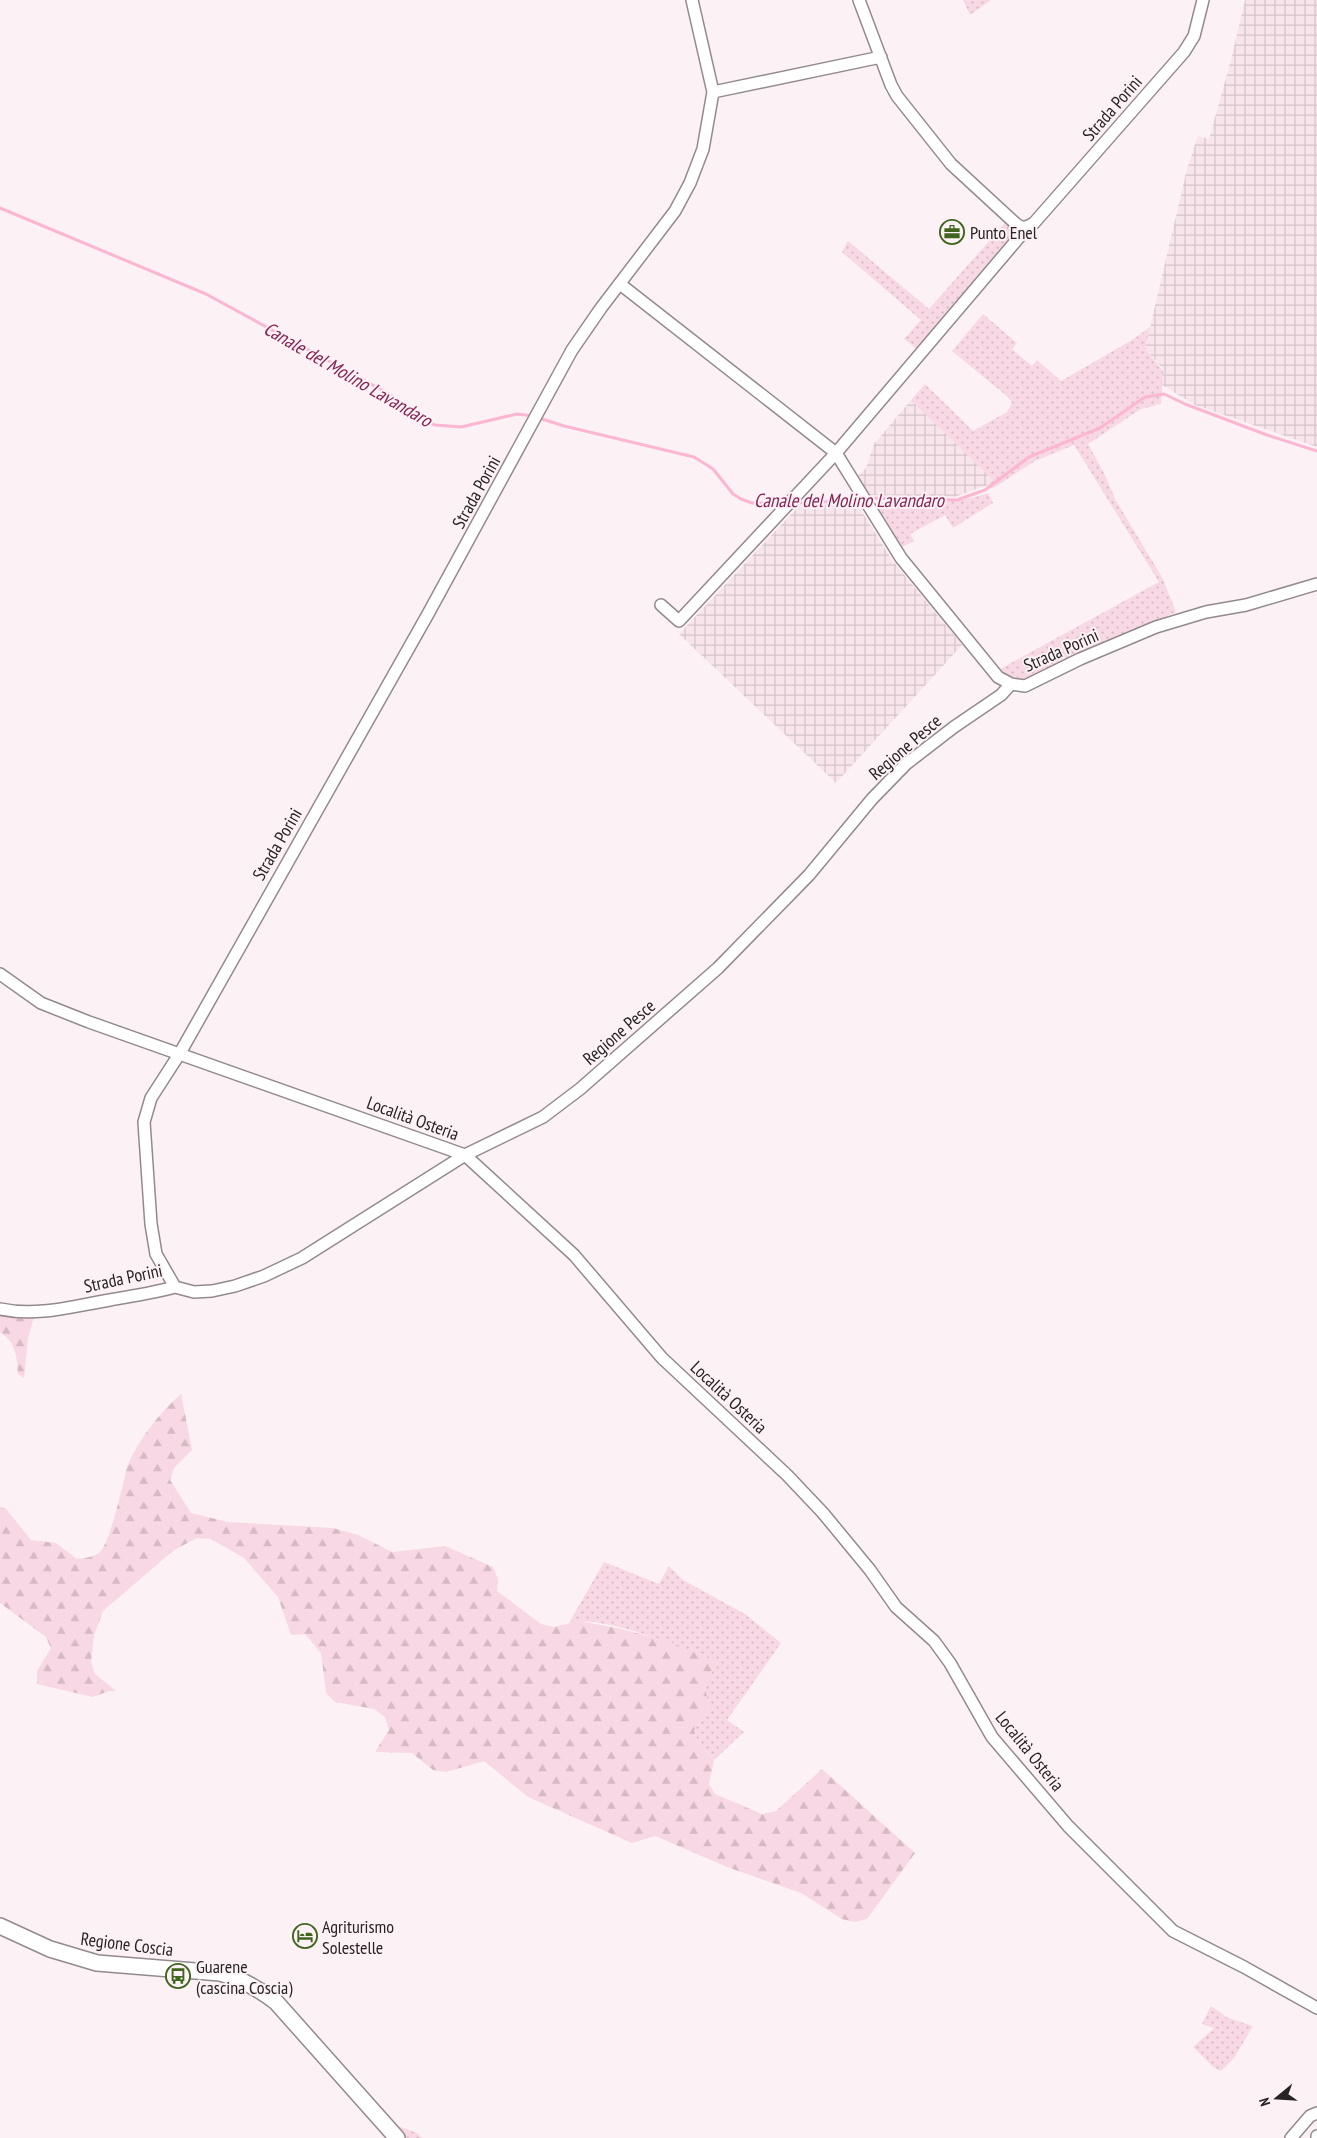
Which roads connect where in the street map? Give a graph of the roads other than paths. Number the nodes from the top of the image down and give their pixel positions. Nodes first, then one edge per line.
1 (692, 0) edge
2 (858, 0) edge
3 (1203, 0) edge
4 (881, 57) junction
5 (712, 92) junction
6 (1027, 228) junction
7 (620, 284) junction
8 (836, 453) junction
9 (1317, 584) edge
10 (661, 605) dead end
11 (1011, 684) junction
12 (0, 974) edge
13 (180, 1053) junction
14 (465, 1155) junction
15 (175, 1287) junction
16 (0, 1309) edge
17 (0, 1926) edge
18 (1317, 2008) edge
19 (1317, 2113) edge
20 (397, 2138) edge
21 (1292, 2138) edge

1 - 5 street, Strada Porini
2 - 4 street
3 - 6 street, Strada Porini
4 - 5 street
4 - 6 street
5 - 7 street, Strada Porini
6 - 8 street, Strada Porini
7 - 8 street, Strada Porini
7 - 13 street, Strada Porini
8 - 10 street, Strada Porini
8 - 11 street, Strada Porini
9 - 11 street, Strada Porini
11 - 14 street, Regione Pesce
12 - 13 street, Località Osteria
13 - 14 street, Località Osteria
13 - 15 street, Strada Porini
14 - 15 street, Regione Pesce
14 - 18 street, Località Osteria
15 - 16 street, Strada Porini
17 - 20 main road, Regione Coscia
19 - 21 street

